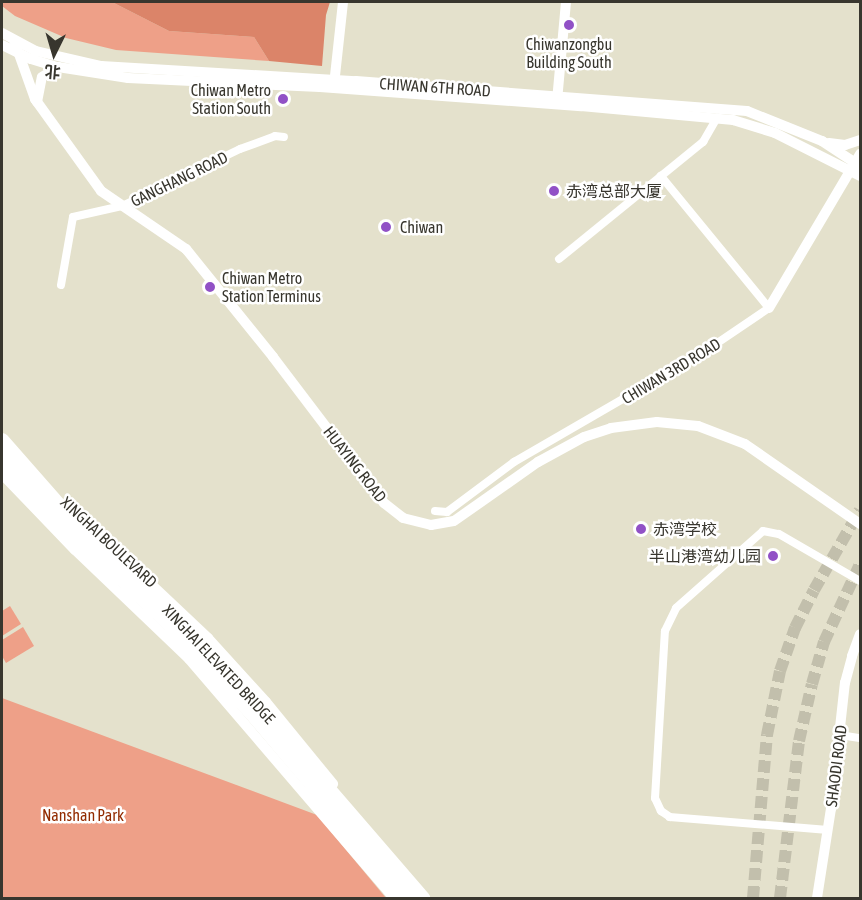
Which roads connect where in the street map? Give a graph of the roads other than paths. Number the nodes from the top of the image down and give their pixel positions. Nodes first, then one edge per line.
1 (343, 2) edge
2 (566, 2) edge
3 (2, 33) edge
4 (14, 40) junction
5 (2, 45) edge
6 (18, 54) junction
7 (58, 67) junction
8 (334, 84) junction
9 (557, 100) junction
10 (37, 103) junction
11 (717, 118) junction
12 (284, 137) dead end
13 (861, 140) edge
14 (822, 141) junction
15 (858, 166) edge
16 (661, 176) junction
17 (122, 206) junction
18 (559, 259) dead end
19 (61, 285) dead end
20 (769, 308) junction
21 (2, 432) edge
22 (2, 440) edge
23 (2, 458) edge
24 (2, 474) edge
25 (435, 511) dead end
26 (861, 524) edge
27 (861, 581) edge
28 (861, 634) edge
29 (840, 735) junction
30 (861, 738) edge
31 (828, 830) junction
32 (394, 898) edge
33 (408, 898) edge
34 (425, 898) edge
35 (817, 898) edge

1 - 8 street
2 - 9 street
3 - 4 street, CHIWAN 6TH ROAD
4 - 6 street, HUAYING ROAD
4 - 8 street, CHIWAN 6TH ROAD
5 - 6 street, CHIWAN 6TH ROAD
6 - 7 street, CHIWAN 6TH ROAD
6 - 10 street, HUAYING ROAD
7 - 8 street, CHIWAN 6TH ROAD
7 - 10 street
8 - 9 street, CHIWAN 6TH ROAD
9 - 11 street, CHIWAN 6TH ROAD
9 - 14 street, CHIWAN 6TH ROAD
10 - 17 street, HUAYING ROAD
11 - 15 street, CHIWAN 6TH ROAD
11 - 16 street
12 - 17 street, GANGHANG ROAD
13 - 14 street
14 - 15 street, CHIWAN 6TH ROAD
15 - 20 street, CHIWAN 3RD ROAD
16 - 18 street
16 - 20 street
17 - 19 street, GANGHANG ROAD
17 - 26 street, HUAYING ROAD
20 - 25 street, CHIWAN 3RD ROAD
21 - 34 street, XINGHAI BOULEVARD
22 - 34 main road, XINGHAI ELEVATED BRIDGE
23 - 33 main road, XINGHAI ELEVATED BRIDGE
24 - 32 street, XINGHAI BOULEVARD
27 - 31 street
28 - 29 street, SHAODI ROAD
29 - 30 street
29 - 31 street, SHAODI ROAD
31 - 35 street, SHAODI ROAD

